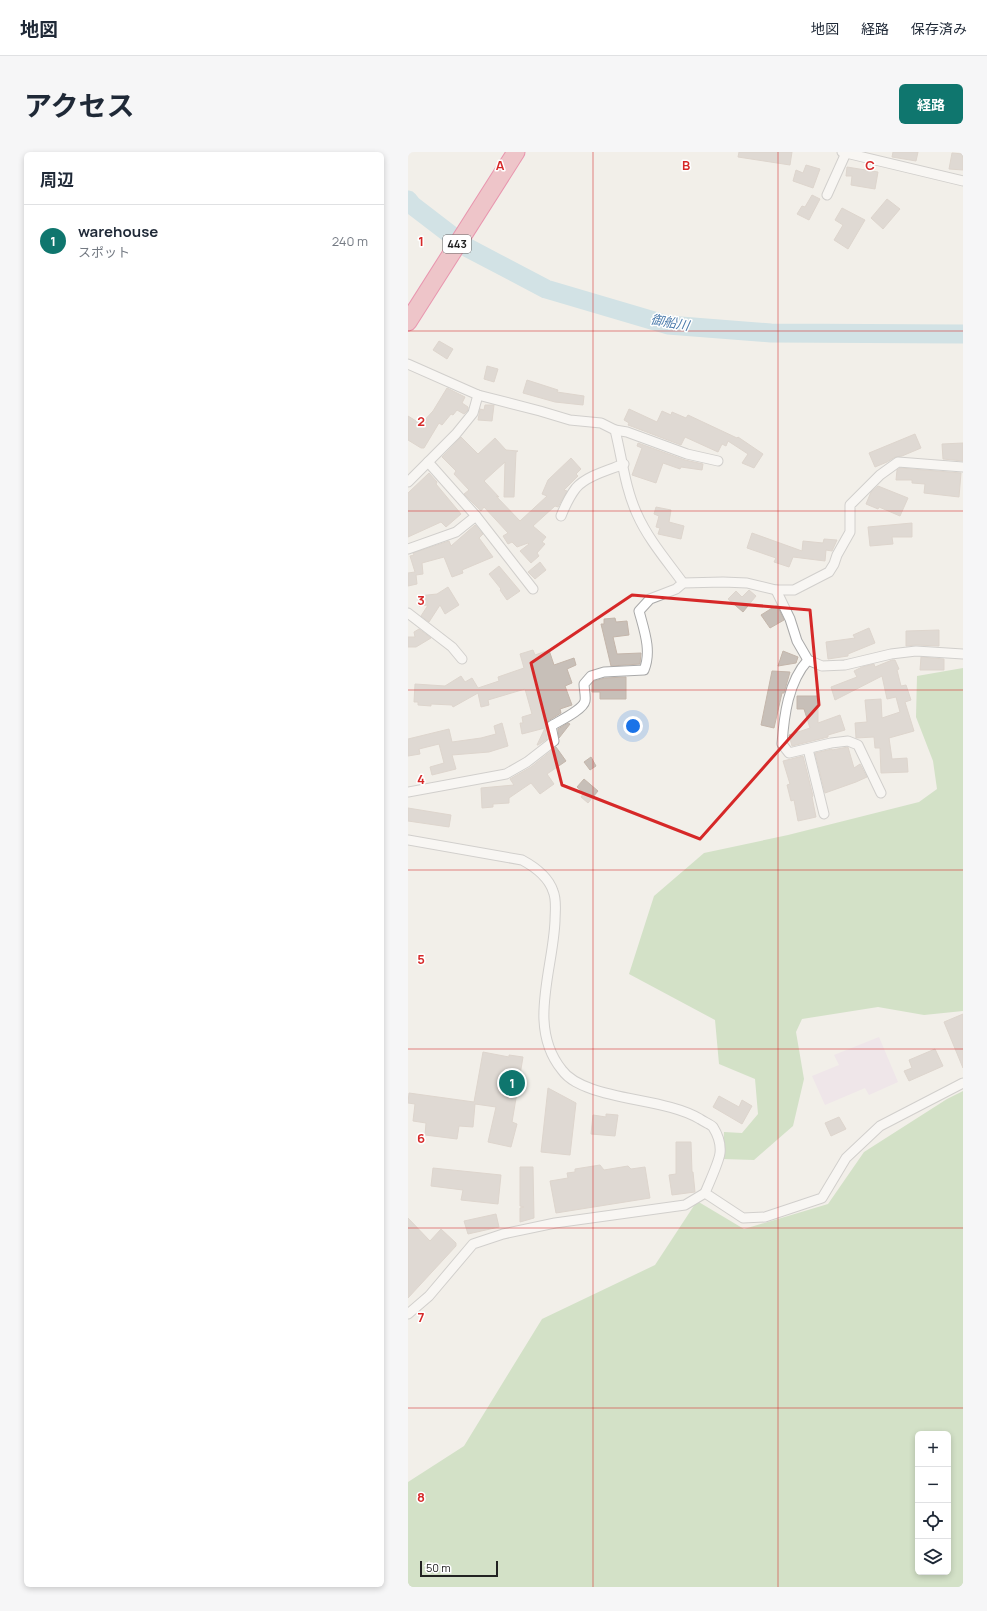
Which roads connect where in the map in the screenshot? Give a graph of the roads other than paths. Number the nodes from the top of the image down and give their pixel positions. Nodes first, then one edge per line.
1 (516, 152) edge
2 (844, 152) edge
3 (963, 181) edge
4 (827, 195) dead end
5 (411, 317) edge
6 (408, 364) edge
7 (478, 395) junction
8 (615, 430) junction
9 (718, 461) dead end
10 (428, 462) junction
11 (624, 464) junction
12 (963, 467) edge
13 (408, 482) edge
14 (476, 516) junction
15 (561, 516) dead end
16 (408, 549) edge
17 (683, 583) junction
18 (533, 589) dead end
19 (776, 590) junction
20 (408, 613) edge
21 (963, 654) edge
22 (462, 659) dead end
23 (808, 660) junction
24 (808, 749) junction
25 (408, 792) edge
26 (882, 794) dead end
27 (824, 814) dead end
28 (408, 840) edge
29 (963, 1083) edge
30 (705, 1192) junction
31 (408, 1314) edge

1 - 5 highway, 443
2 - 3 street
2 - 4 street
6 - 7 street
7 - 8 street
7 - 10 street
8 - 9 street
8 - 11 street
10 - 13 street
10 - 14 street
11 - 15 street
11 - 17 street
12 - 19 street
14 - 16 street
14 - 18 street
17 - 19 street
17 - 25 street
19 - 23 street
20 - 22 street
21 - 23 street
23 - 24 street
24 - 26 street
24 - 27 street
28 - 30 street
29 - 30 street
30 - 31 street

